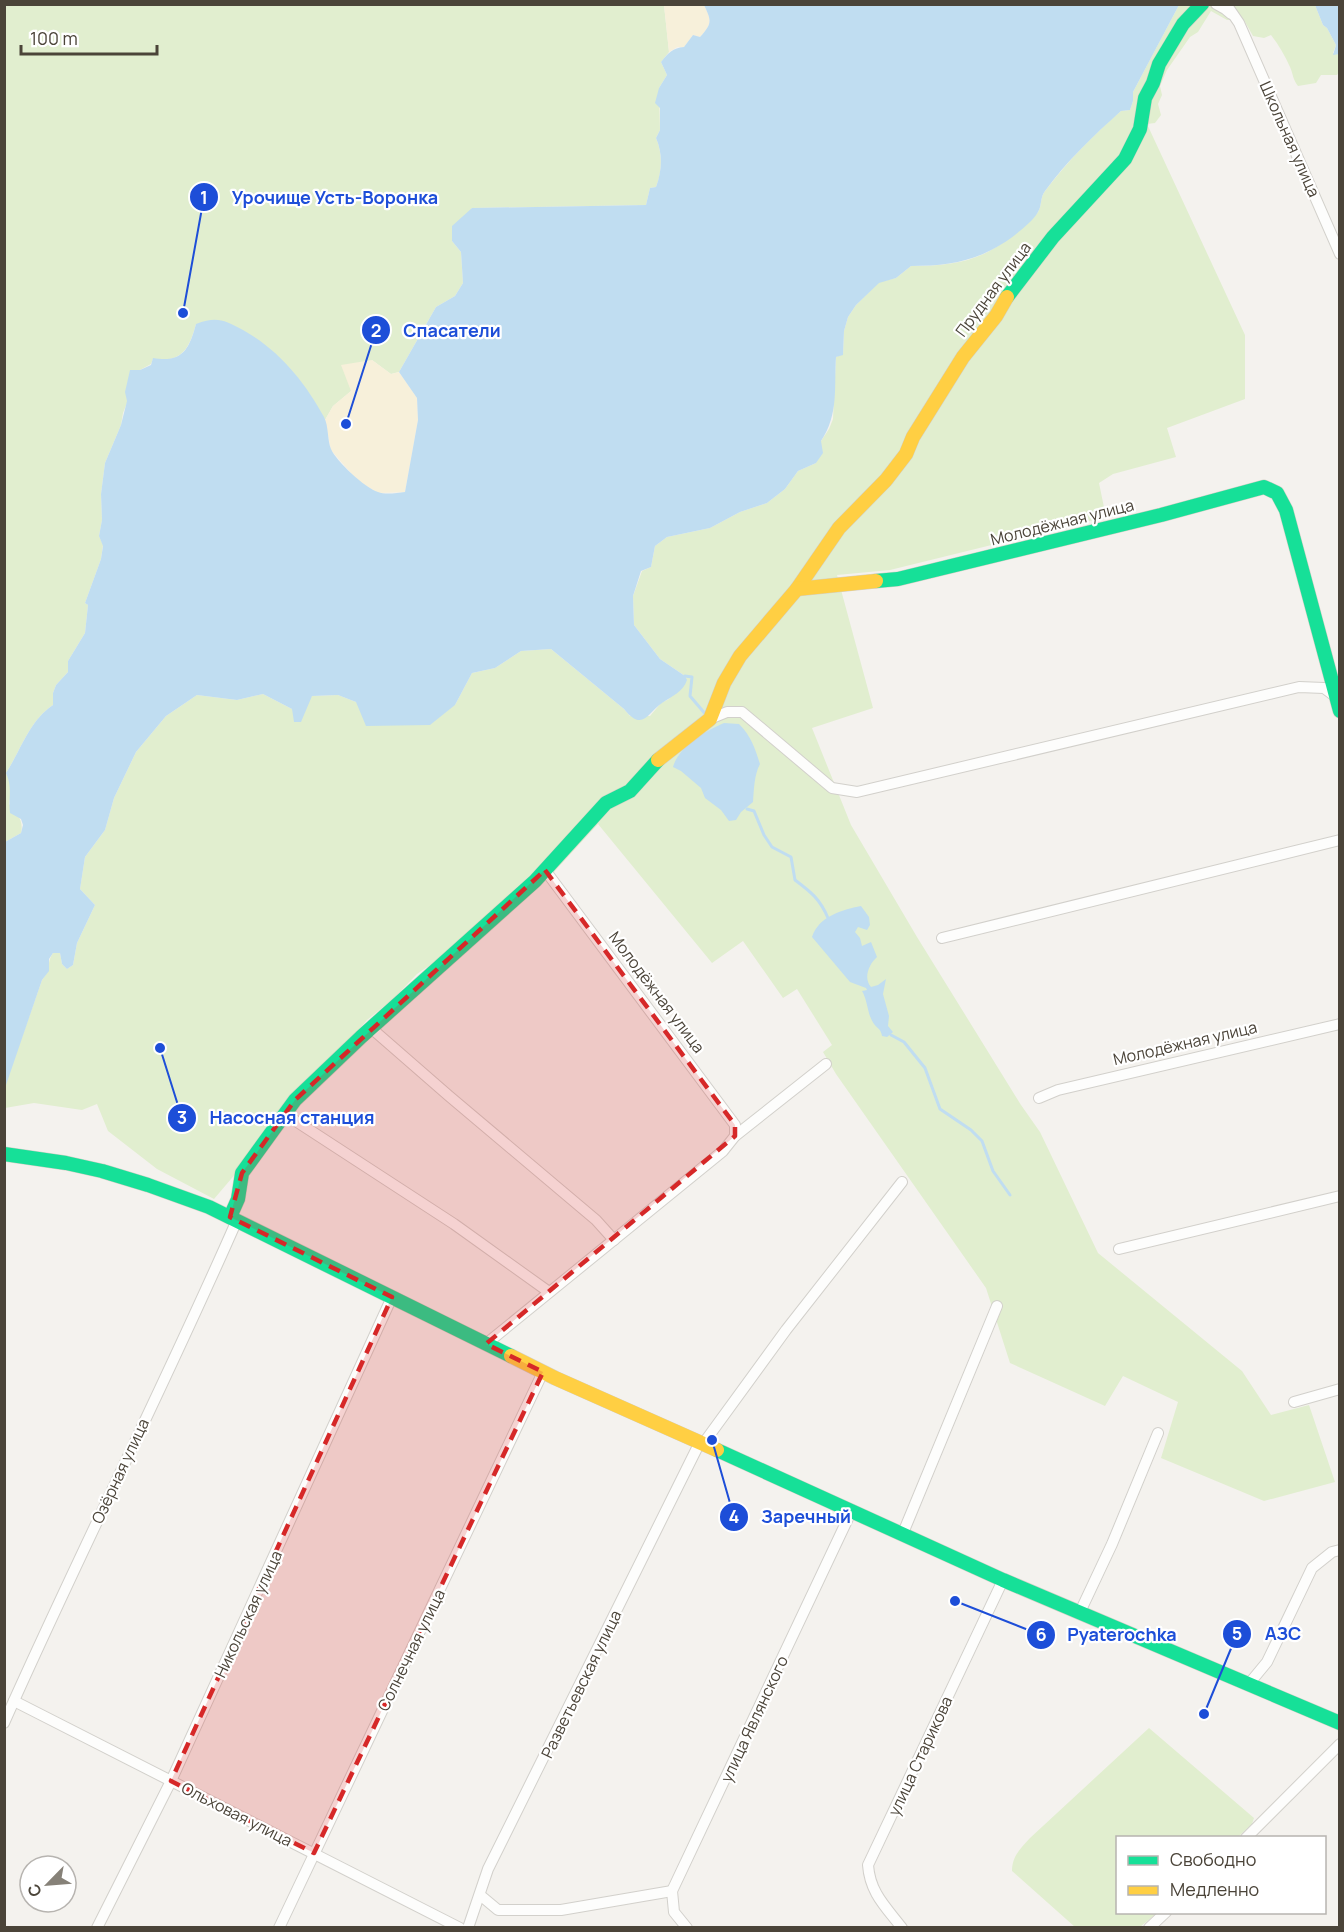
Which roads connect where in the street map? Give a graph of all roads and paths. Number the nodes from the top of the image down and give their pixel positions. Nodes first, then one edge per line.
1 (1202, 4) edge
2 (1216, 4) edge
3 (1227, 4) edge
4 (1236, 4) edge
5 (1239, 23) junction
6 (1340, 254) edge
7 (797, 589) junction
8 (1338, 704) edge
9 (710, 719) junction
10 (1340, 840) edge
11 (545, 870) junction
12 (942, 938) dead end
13 (1340, 1024) edge
14 (371, 1028) junction
15 (826, 1064) dead end
16 (1039, 1098) dead end
17 (285, 1114) junction
18 (735, 1136) junction
19 (4, 1154) edge
20 (902, 1182) dead end
21 (1340, 1197) edge
22 (234, 1218) junction
23 (614, 1240) junction
24 (1119, 1249) dead end
25 (549, 1292) junction
26 (392, 1297) junction
27 (997, 1306) dead end
28 (486, 1344) junction
29 (543, 1372) junction
30 (1340, 1389) edge
31 (1294, 1402) dead end
32 (1158, 1433) dead end
33 (701, 1443) junction
34 (852, 1510) junction
35 (903, 1533) junction
36 (1340, 1550) edge
37 (1003, 1580) junction
38 (1080, 1612) junction
39 (1248, 1685) junction
40 (14, 1701) junction
41 (4, 1723) edge
42 (1340, 1723) edge
43 (1340, 1744) edge
44 (171, 1781) junction
45 (1248, 1836) edge
46 (314, 1853) junction
47 (672, 1891) junction
48 (480, 1895) junction
49 (1164, 1914) edge
50 (434, 1916) junction
51 (97, 1928) edge
52 (279, 1928) edge
53 (442, 1928) edge
54 (460, 1928) edge
55 (468, 1928) edge
56 (687, 1928) edge
57 (902, 1928) edge
58 (1149, 1928) edge

1 - 7 street, Прудная улица
2 - 5 street
3 - 5 street, Школьная улица
4 - 5 street, Школьная улица
5 - 6 street, Школьная улица
7 - 8 street, Молодёжная улица
7 - 9 street
8 - 9 street, Молодёжная улица
9 - 11 street, Молодёжная улица
10 - 12 street
11 - 14 street, Молодёжная улица
11 - 18 street, Молодёжная улица
13 - 16 street, Молодёжная улица
14 - 17 street, Молодёжная улица
14 - 23 street
15 - 18 street
17 - 22 street, Молодёжная улица
17 - 25 street
18 - 23 street
19 - 22 street
20 - 33 street, Разветьевская улица
21 - 24 street
22 - 26 street
22 - 40 street, Озёрная улица
23 - 25 street
25 - 28 street
26 - 28 street
26 - 44 street, Никольская улица
27 - 35 street
28 - 29 street
29 - 33 street
29 - 46 street, Солнечная улица
30 - 31 street
32 - 38 street
33 - 34 street
33 - 48 street, Разветьевская улица
34 - 35 street
34 - 47 street, улица Являнского
35 - 37 street
36 - 39 street
37 - 38 street
37 - 57 street, улица Старикова
38 - 39 street
39 - 42 street
40 - 41 street, Озёрная улица
40 - 44 street, Ольховая улица
43 - 45 street
44 - 46 street, Ольховая улица
44 - 51 street, Никольская улица
46 - 50 street, Ольховая улица
46 - 52 street, Солнечная улица
47 - 48 street
47 - 56 street
48 - 55 street, Разветьевская улица
49 - 58 street
50 - 53 street
50 - 54 street, Ольховая улица

